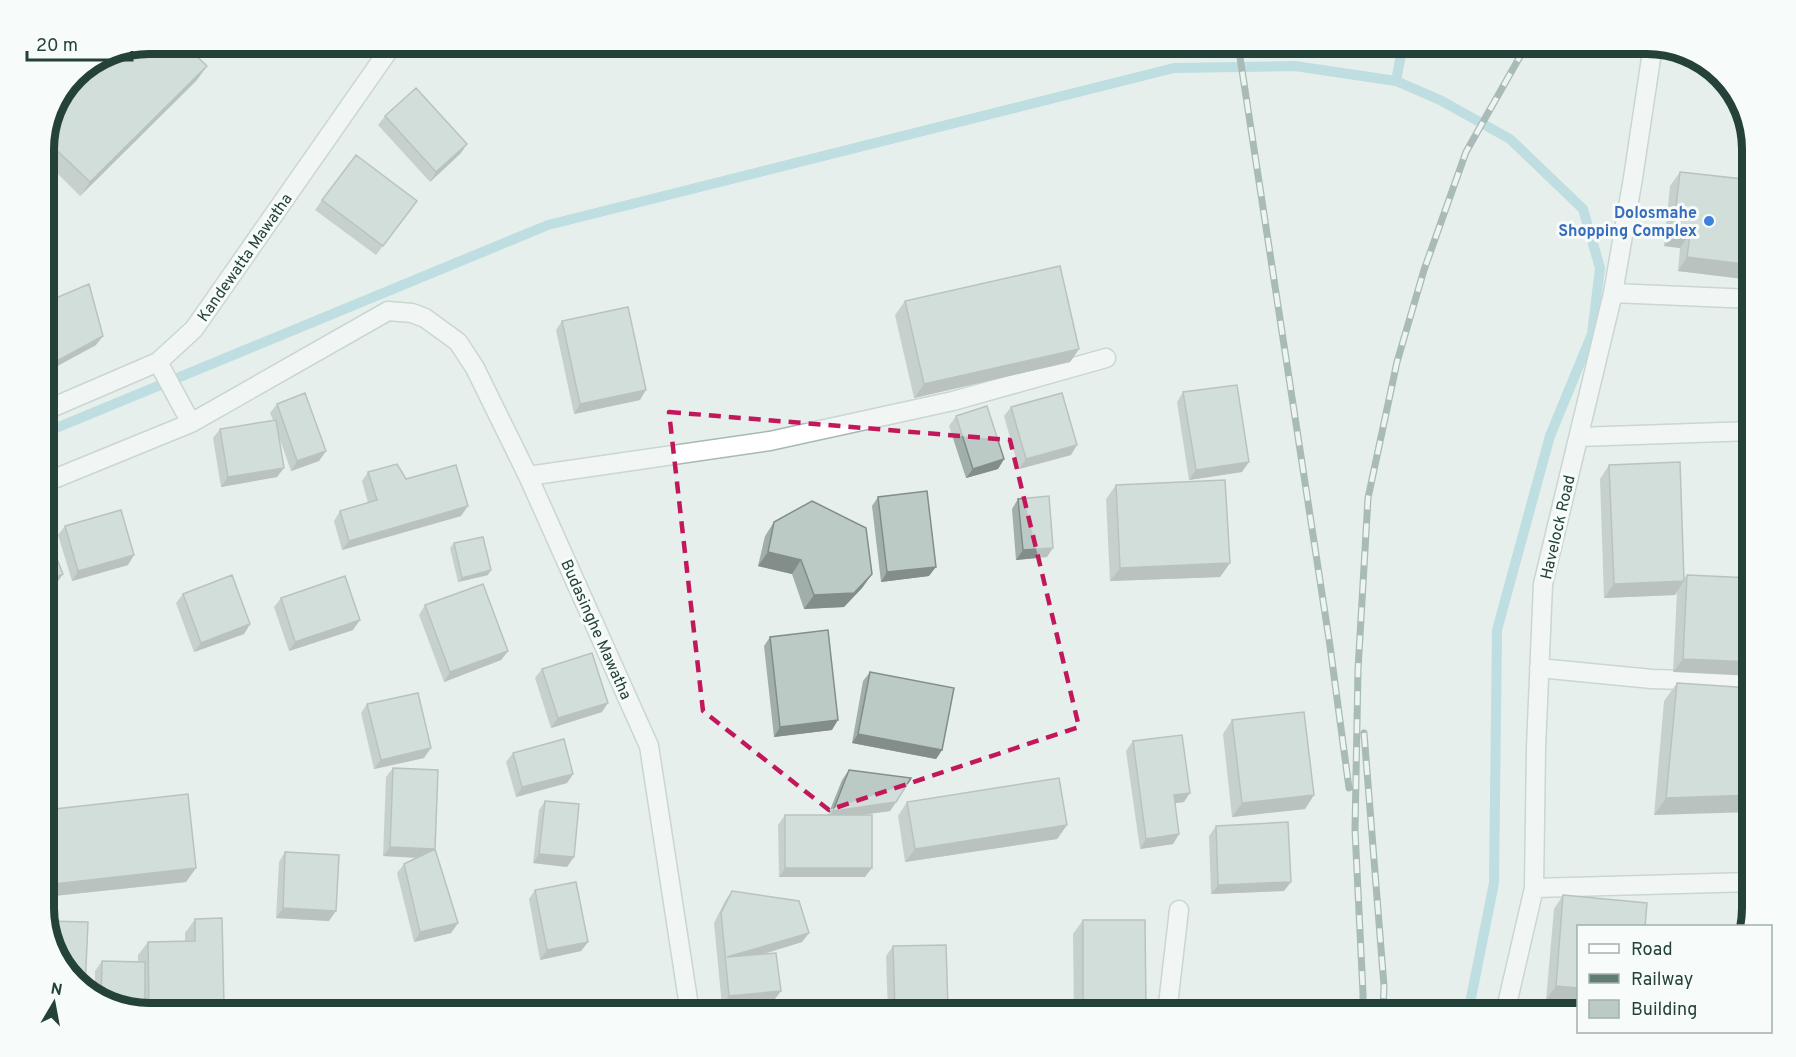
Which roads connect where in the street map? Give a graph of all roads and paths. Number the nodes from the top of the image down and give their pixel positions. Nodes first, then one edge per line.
1 (386, 54) edge
2 (1652, 54) edge
3 (1613, 293) junction
4 (1742, 299) edge
5 (1106, 357) dead end
6 (158, 362) junction
7 (54, 407) edge
8 (191, 423) junction
9 (1742, 431) edge
10 (1579, 437) junction
11 (528, 476) junction
12 (54, 479) edge
13 (1539, 668) junction
14 (1742, 681) edge
15 (1742, 882) edge
16 (1534, 888) junction
17 (1179, 910) dead end
18 (688, 1003) edge
19 (1168, 1003) edge
20 (1508, 1003) edge

1 - 6 street, Kandewatta Mawatha
2 - 3 street, Havelock Road
3 - 4 street
3 - 10 street, Havelock Road
5 - 11 street
6 - 7 street, Kandewatta Mawatha
6 - 8 street
8 - 11 street, Budasinghe Mawatha
8 - 12 street
9 - 10 street
10 - 13 street, Havelock Road
11 - 18 street, Budasinghe Mawatha
13 - 14 street
13 - 16 street, Havelock Road
15 - 16 street
16 - 20 street, Havelock Road
17 - 19 street

